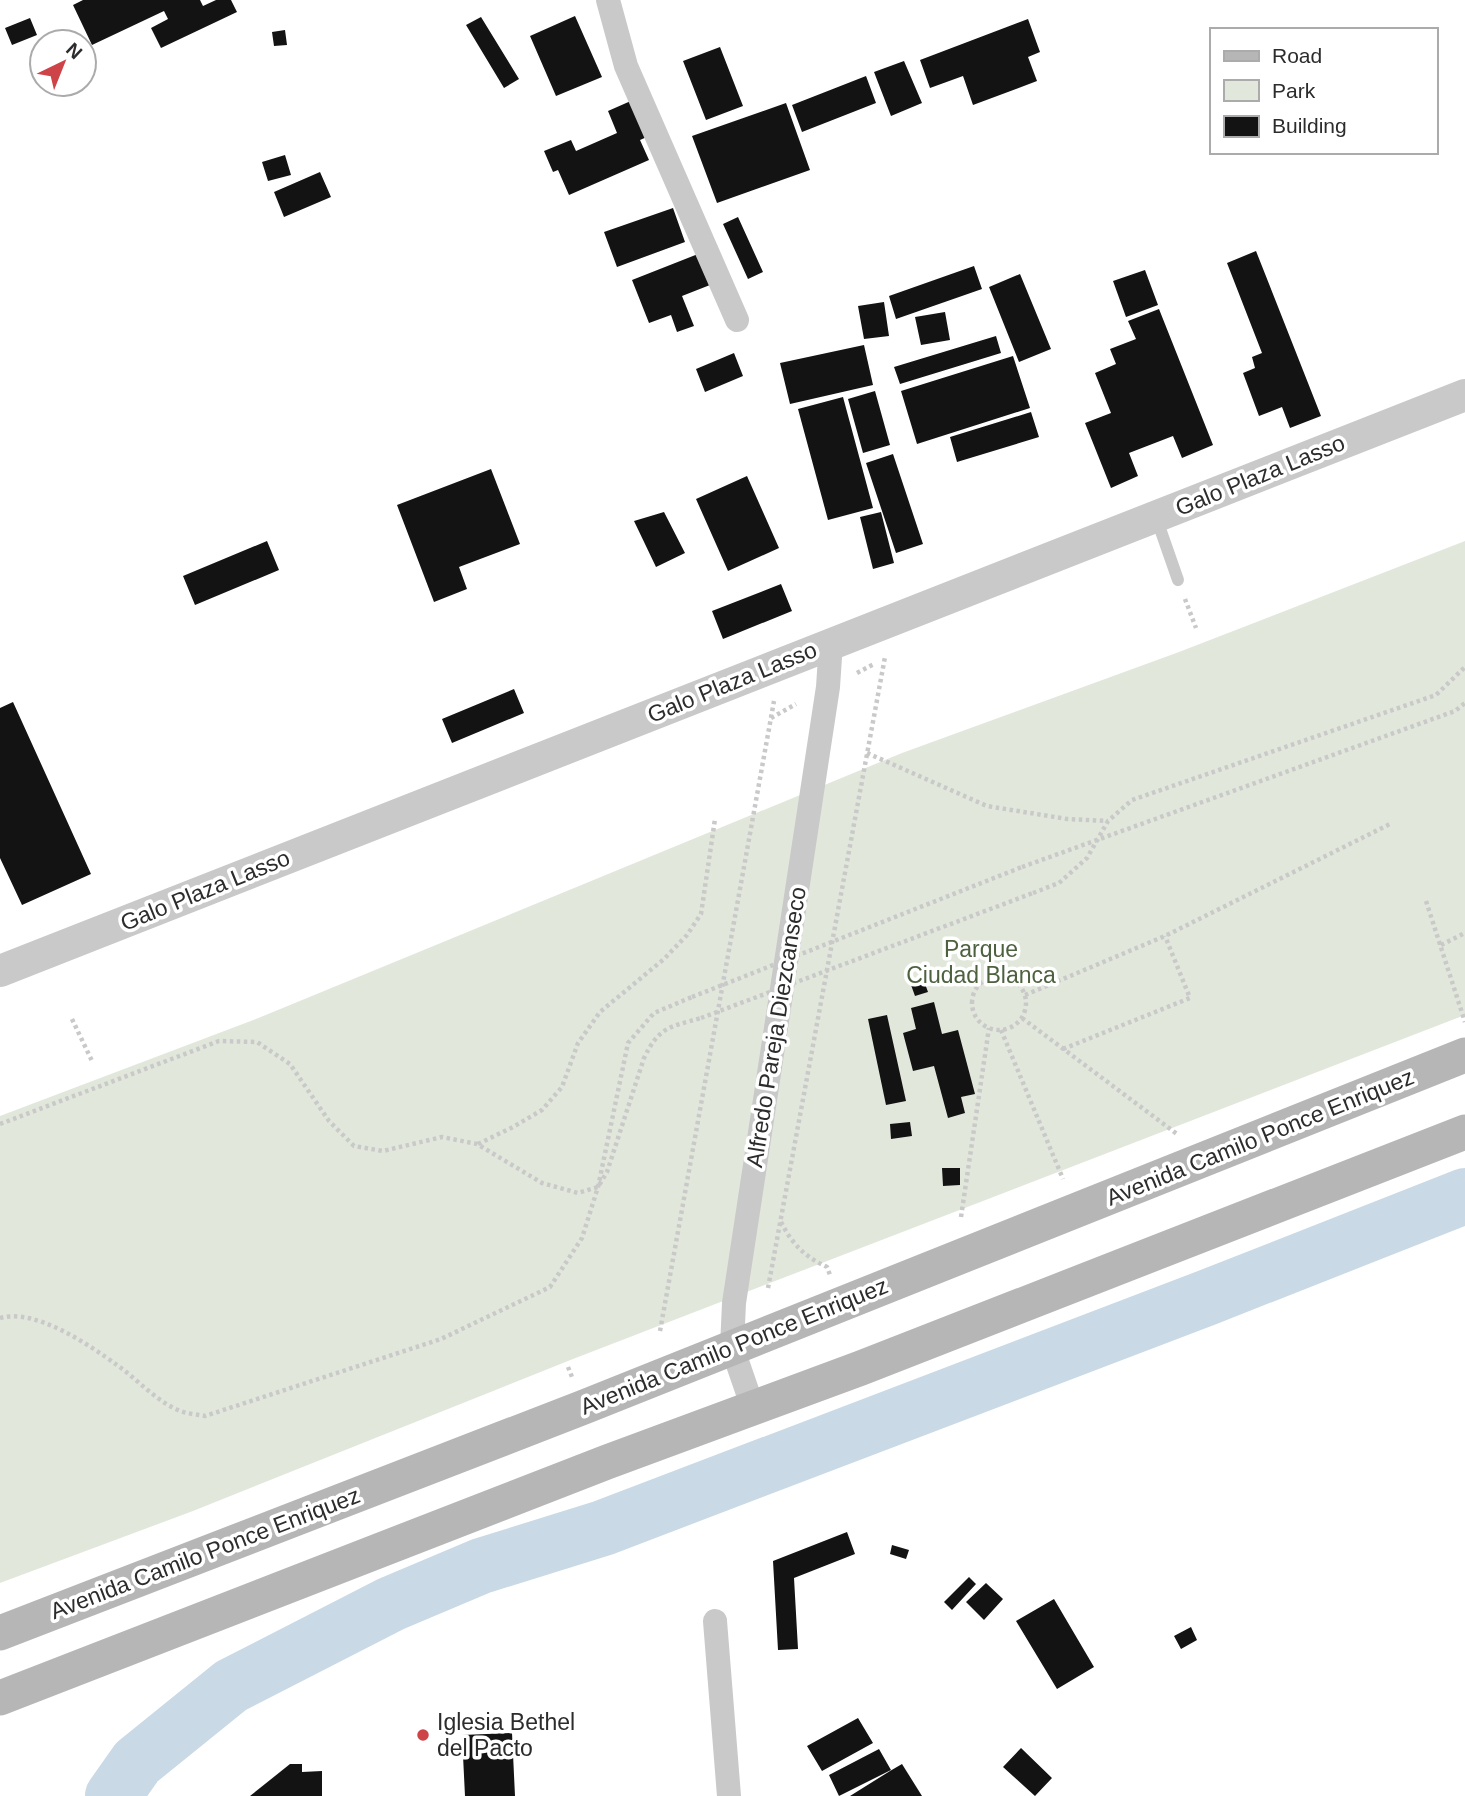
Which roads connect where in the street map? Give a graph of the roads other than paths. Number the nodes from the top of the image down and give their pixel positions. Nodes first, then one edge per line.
1 (608, 0) edge
2 (737, 320) dead end
3 (1465, 394) edge
4 (1156, 516) junction
5 (1178, 580) road end
6 (831, 642) junction
7 (2, 966) edge
8 (1465, 1055) edge
9 (1465, 1132) edge
10 (732, 1347) junction
11 (753, 1408) junction
12 (715, 1621) dead end
13 (0, 1633) edge
14 (0, 1698) edge
15 (729, 1796) edge

1 - 2 street
3 - 4 street, Galo Plaza Lasso
4 - 5 lane
4 - 6 street, Galo Plaza Lasso
6 - 7 street, Galo Plaza Lasso
6 - 10 street, Alfredo Pareja Diezcanseco
8 - 10 main road, Avenida Camilo Ponce Enriquez
9 - 11 main road
10 - 11 street, Alfredo Pareja Diezcanseco
10 - 13 main road, Avenida Camilo Ponce Enriquez
11 - 14 main road
12 - 15 street

